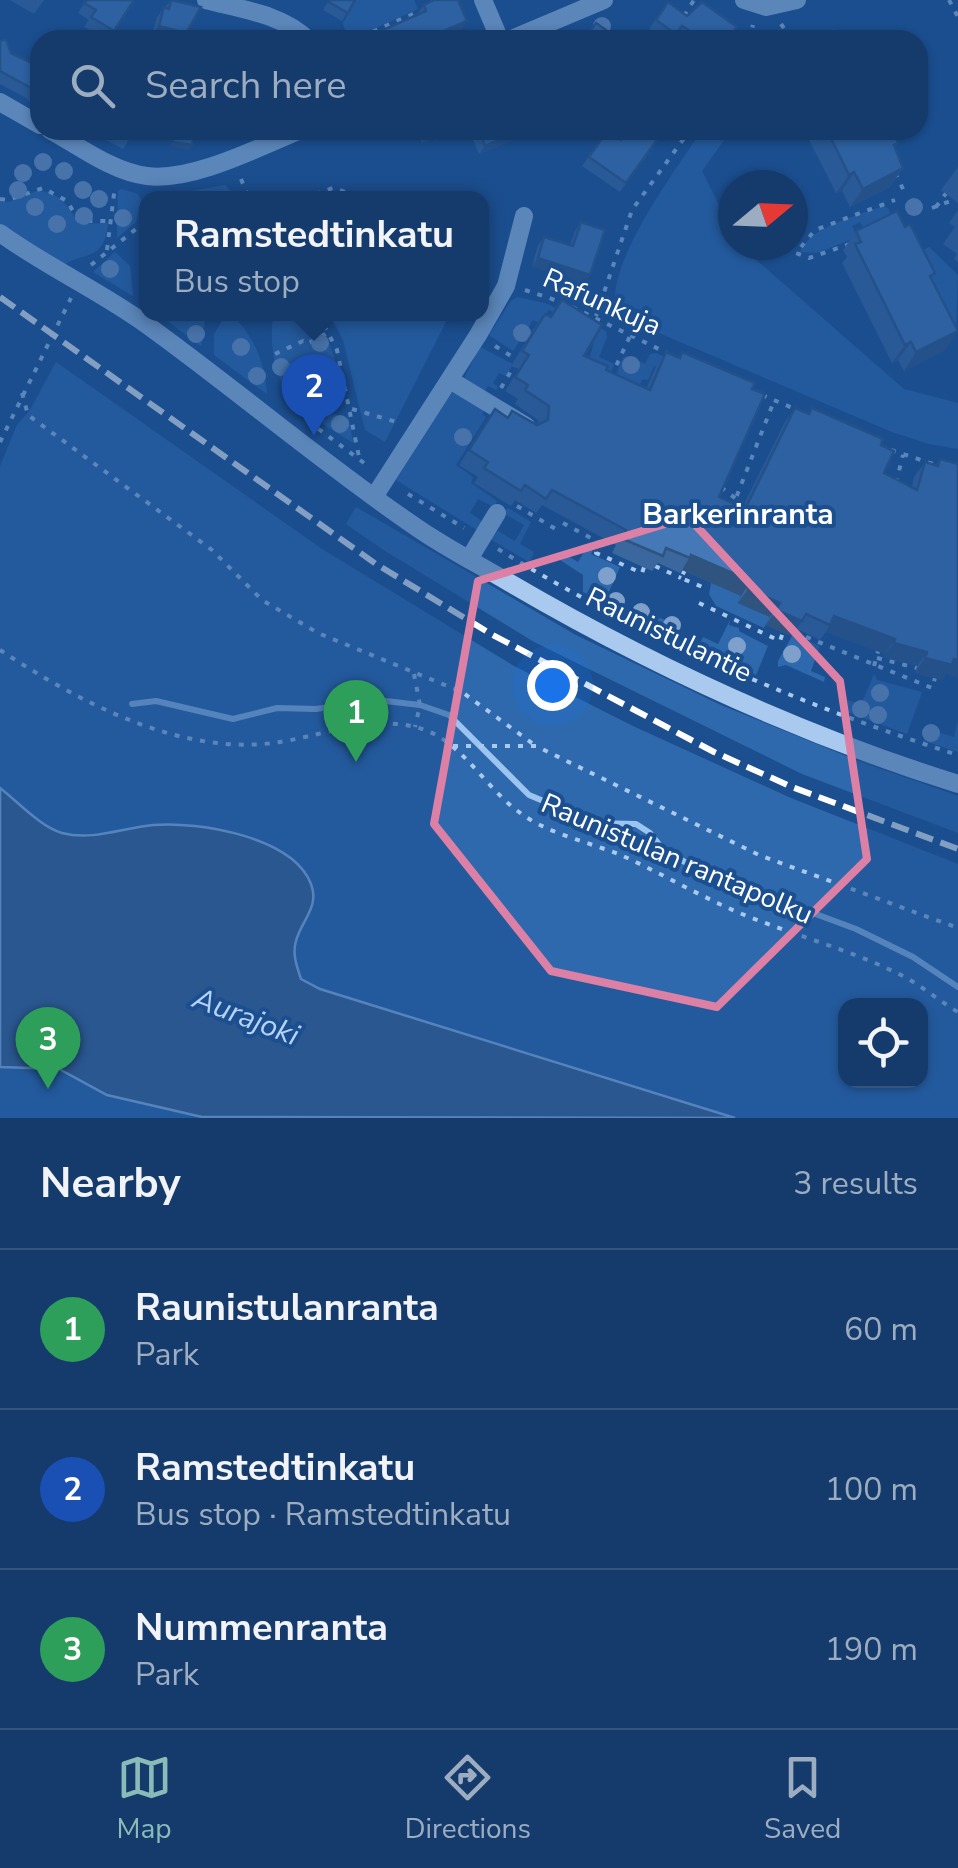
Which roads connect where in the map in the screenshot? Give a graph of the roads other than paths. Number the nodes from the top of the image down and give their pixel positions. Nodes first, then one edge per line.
1 (206, 0) edge
2 (483, 0) edge
3 (604, 0) edge
4 (744, 0) edge
5 (797, 0) edge
6 (296, 30) edge
7 (496, 30) edge
8 (532, 30) edge
9 (0, 102) edge
10 (30, 118) edge
11 (69, 140) edge
12 (277, 140) edge
13 (524, 216) dead end
14 (0, 233) edge
15 (489, 316) edge
16 (139, 320) edge
17 (140, 321) edge
18 (486, 321) edge
19 (450, 380) junction
20 (528, 427) edge
21 (380, 488) junction
22 (504, 508) road end
23 (469, 559) junction
24 (958, 784) edge

1 - 6 street
2 - 7 street
3 - 8 street
4 - 5 street
9 - 10 street
11 - 12 street
13 - 15 street
14 - 16 street, Raunistulantie
17 - 21 street, Raunistulantie
18 - 19 street
19 - 20 street
19 - 21 street
21 - 23 street, Raunistulantie
22 - 23 street
23 - 24 street, Raunistulantie

